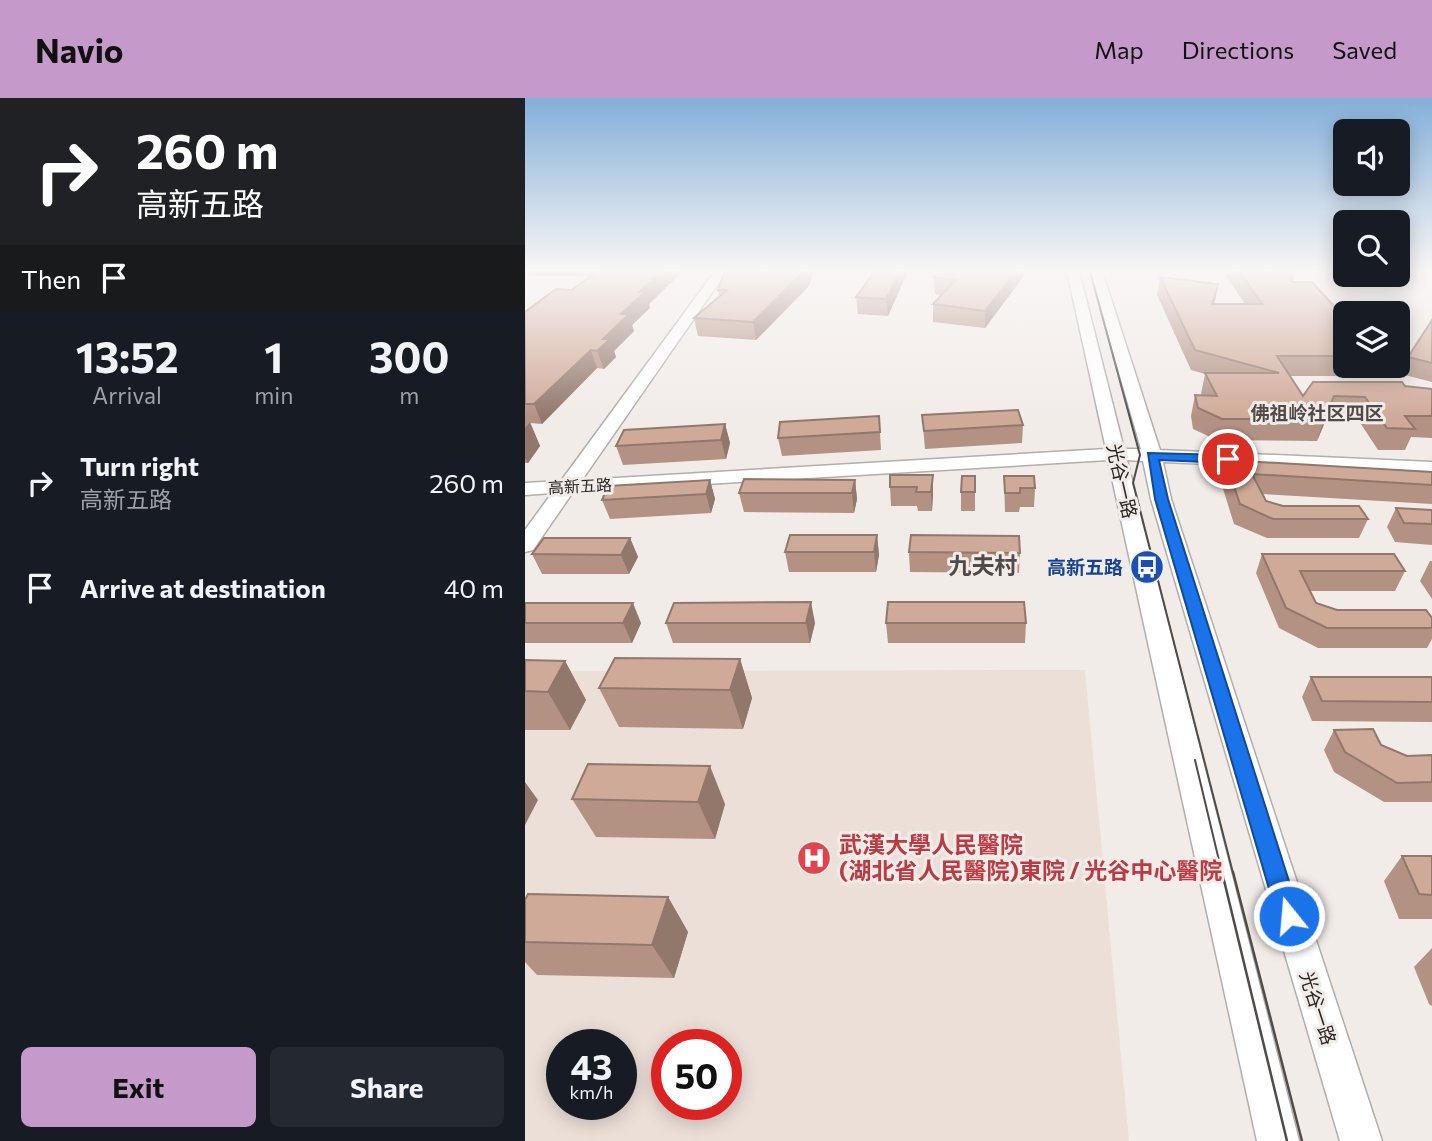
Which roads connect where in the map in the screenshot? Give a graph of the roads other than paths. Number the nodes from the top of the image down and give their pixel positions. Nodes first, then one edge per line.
1 (681, 320) edge
2 (685, 320) edge
3 (1084, 320) edge
4 (1112, 320) edge
5 (1116, 454) junction
6 (1152, 456) junction
7 (1432, 468) edge
8 (562, 487) junction
9 (525, 489) edge
10 (525, 531) edge
11 (525, 545) edge
12 (1278, 1141) edge
13 (1361, 1141) edge

1 - 8 main road
2 - 8 main road
3 - 5 main road, 光谷一路
4 - 6 main road, 光谷一路
5 - 6 main road, 高新五路
5 - 8 main road, 高新五路
5 - 12 main road, 光谷一路
6 - 7 main road, 高新五路
6 - 13 main road, 光谷一路
8 - 9 main road, 高新五路
8 - 10 main road
8 - 11 main road

